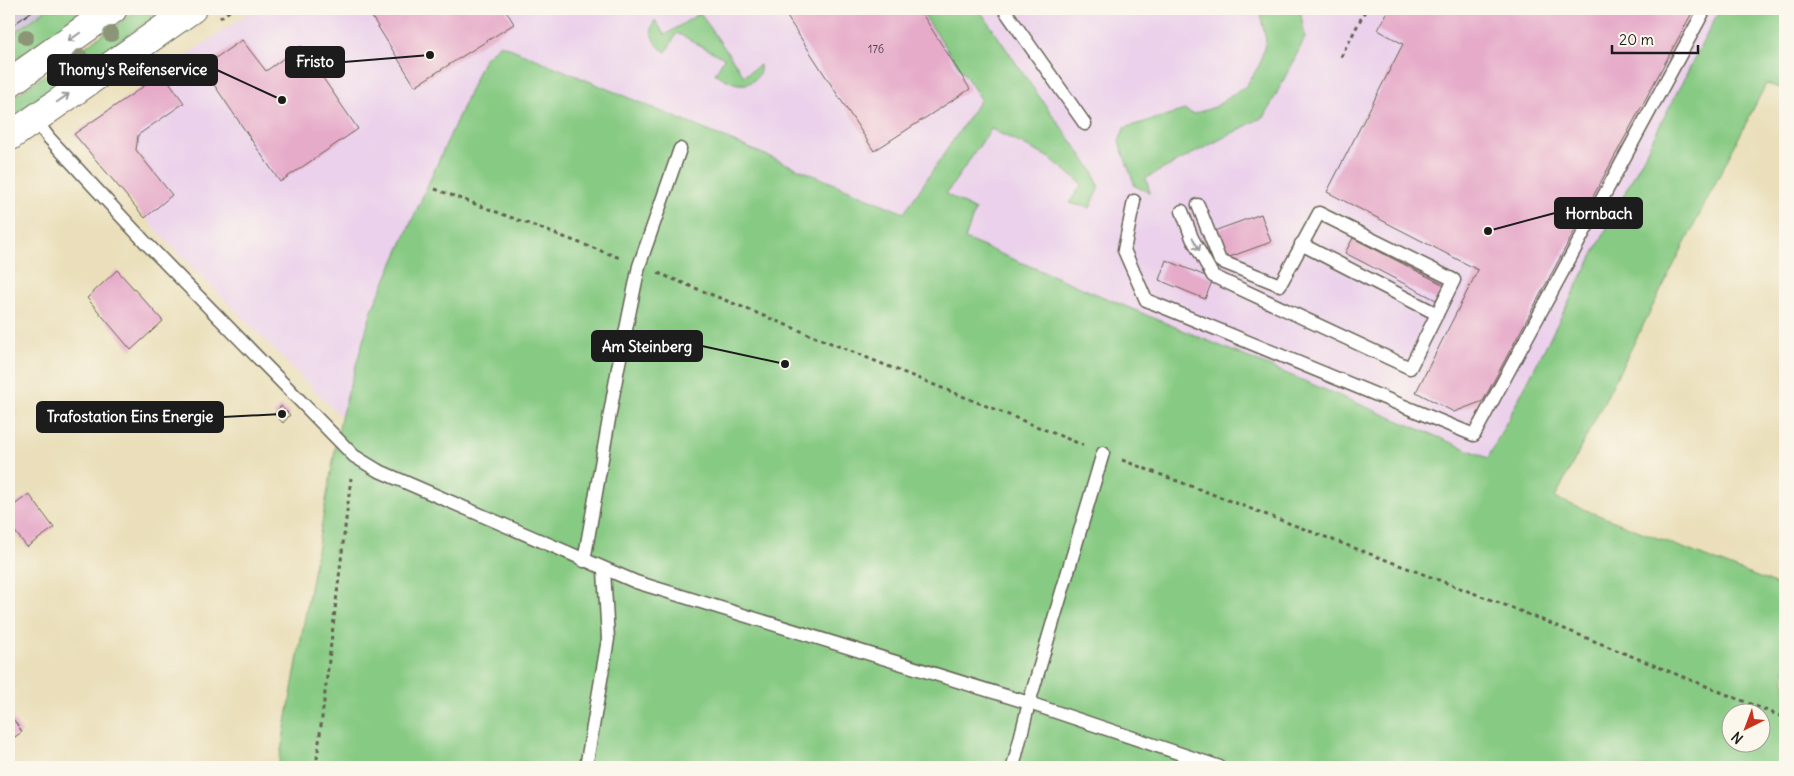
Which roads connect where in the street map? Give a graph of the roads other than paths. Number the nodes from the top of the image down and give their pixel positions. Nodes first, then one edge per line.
1 (114, 9) edge
2 (192, 9) edge
3 (1004, 9) edge
4 (1705, 9) edge
5 (9, 83) edge
6 (34, 118) junction
7 (1085, 124) dead end
8 (9, 136) edge
9 (680, 149) dead end
10 (1134, 202) dead end
11 (1198, 205) dead end
12 (1182, 211) dead end
13 (1302, 244) junction
14 (1437, 314) junction
15 (1103, 454) road end
16 (584, 560) junction
17 (604, 570) junction
18 (1029, 703) junction
19 (586, 767) edge
20 (1013, 767) edge
21 (1220, 767) edge

1 -> 5 main road
6 -> 2 main road
3 - 7 lane
4 - 10 lane
6 - 8 main road
6 - 16 lane
9 - 16 lane
11 - 13 lane
12 -> 14 lane
13 - 14 lane
13 - 14 lane
15 - 18 lane
16 - 17 lane
17 - 18 lane
17 - 19 lane
18 - 20 lane
18 - 21 lane

